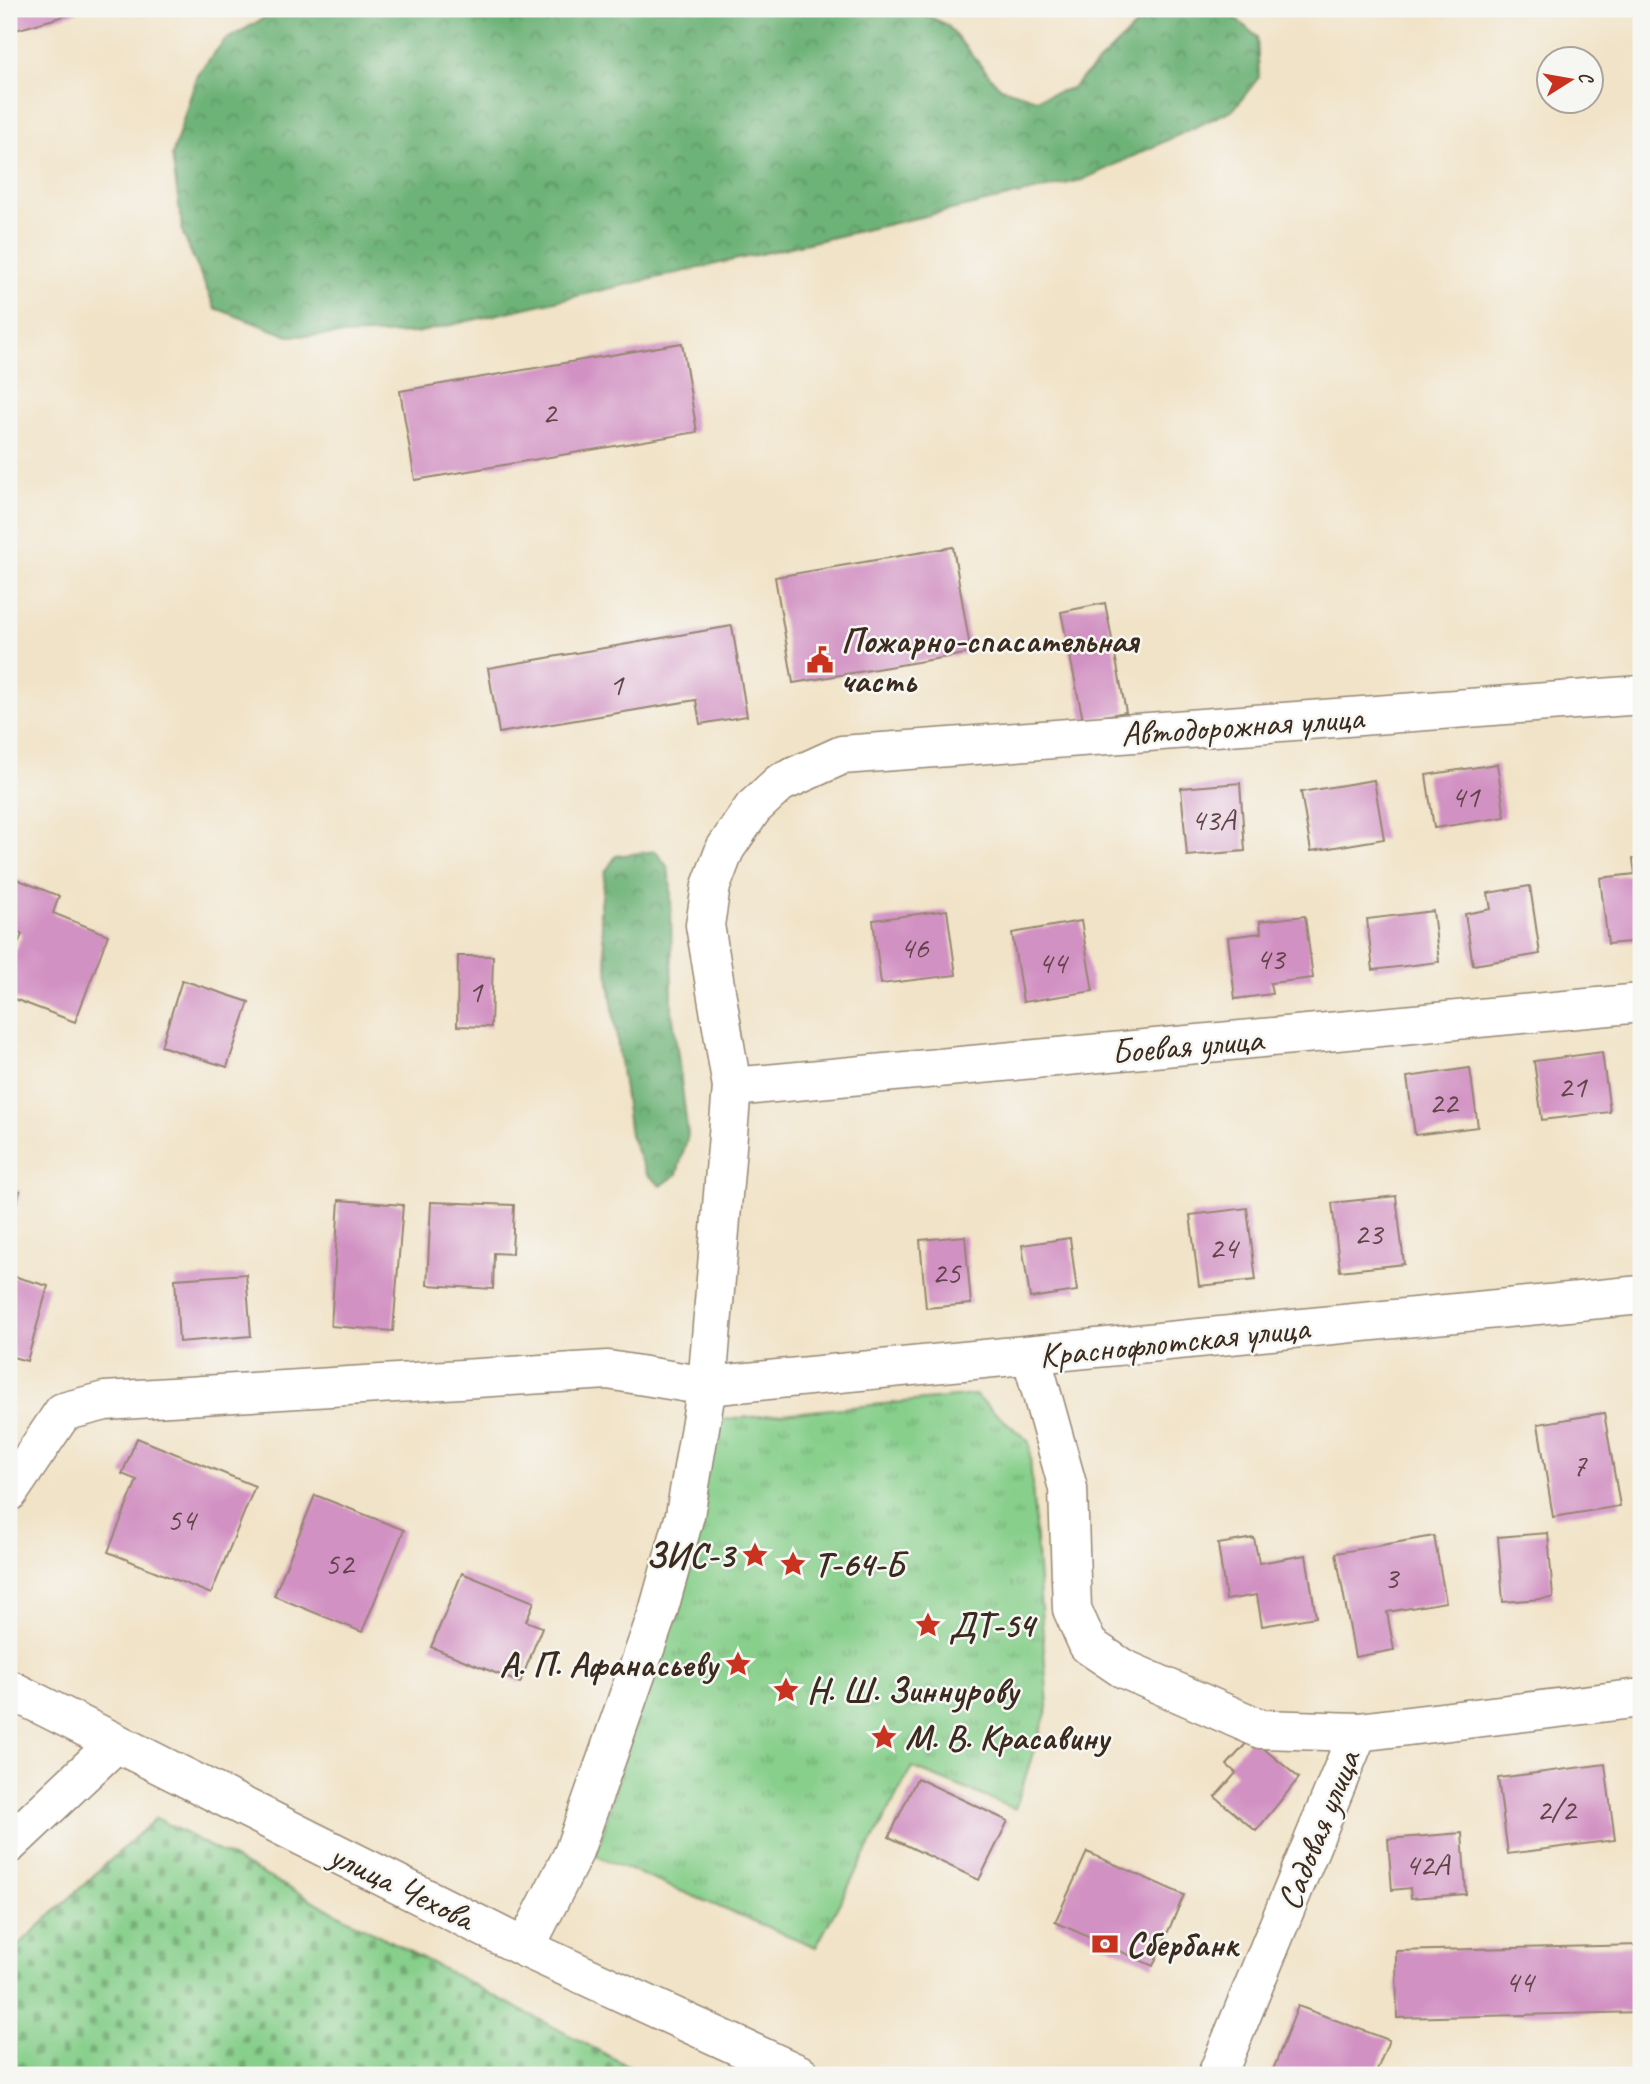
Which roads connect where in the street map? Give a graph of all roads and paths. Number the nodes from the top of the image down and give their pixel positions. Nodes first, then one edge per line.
1 (1641, 695) edge
2 (1641, 1003) edge
3 (732, 1087) junction
4 (1641, 1295) edge
5 (1031, 1355) junction
6 (707, 1387) junction
7 (9, 1492) edge
8 (9, 1689) edge
9 (1641, 1698) edge
10 (1358, 1732) junction
11 (115, 1744) junction
12 (9, 1844) edge
13 (525, 1948) junction
14 (800, 2075) edge
15 (1217, 2075) edge

1 - 3 street, Автодорожная улица
2 - 3 street, Боевая улица
3 - 6 street
4 - 5 street, Краснофлотская улица
5 - 6 street, Краснофлотская улица
5 - 10 street
6 - 7 street, Краснофлотская улица
6 - 13 street
8 - 11 street, улица Чехова
9 - 10 street, Садовая улица
10 - 15 street, Садовая улица
11 - 12 street
11 - 13 street, улица Чехова
13 - 14 street, улица Чехова

